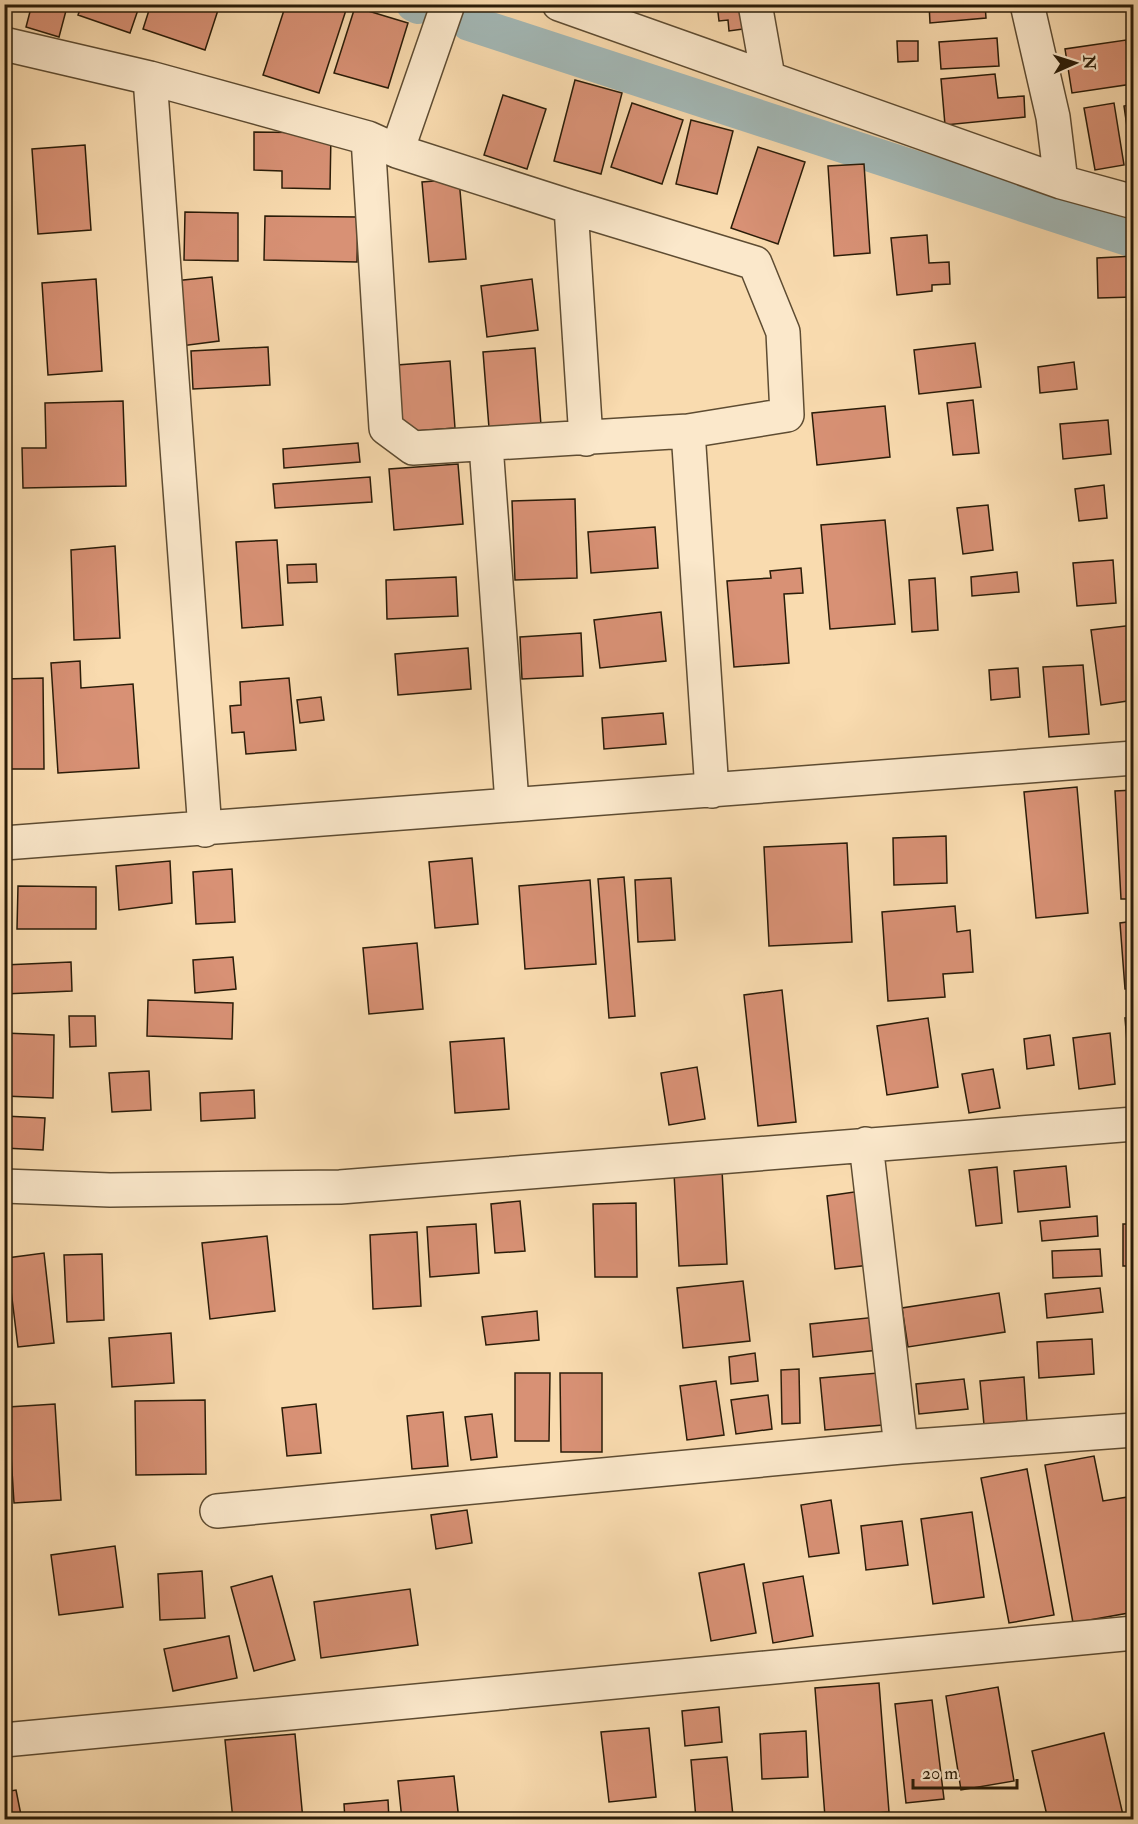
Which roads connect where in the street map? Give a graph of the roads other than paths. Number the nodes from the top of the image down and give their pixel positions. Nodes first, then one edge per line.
1 (448, 4) edge
2 (559, 4) edge
3 (754, 4) edge
4 (1027, 4) edge
5 (4, 44) edge
6 (768, 77) junction
7 (150, 78) junction
8 (383, 144) junction
9 (1061, 182) junction
10 (1134, 202) edge
11 (571, 207) junction
12 (688, 431) junction
13 (586, 439) junction
14 (486, 445) junction
15 (1134, 758) edge
16 (712, 791) junction
17 (512, 803) junction
18 (205, 830) junction
19 (4, 843) edge
20 (1134, 1124) edge
21 (866, 1144) junction
22 (4, 1186) edge
23 (1134, 1430) edge
24 (901, 1447) junction
25 (218, 1511) dead end
26 (1134, 1633) edge
27 (4, 1740) edge

1 - 8 street
2 - 6 street
3 - 6 street
4 - 9 street
5 - 7 street
6 - 9 street
7 - 8 street
7 - 18 street
8 - 11 street
8 - 14 street
9 - 10 street
11 - 12 street
11 - 13 street
12 - 13 street
12 - 16 street
13 - 14 street
14 - 17 street
15 - 16 street
16 - 17 street
17 - 18 street
18 - 19 street
20 - 21 street
21 - 22 street
21 - 24 street
23 - 24 street
24 - 25 street
26 - 27 street

